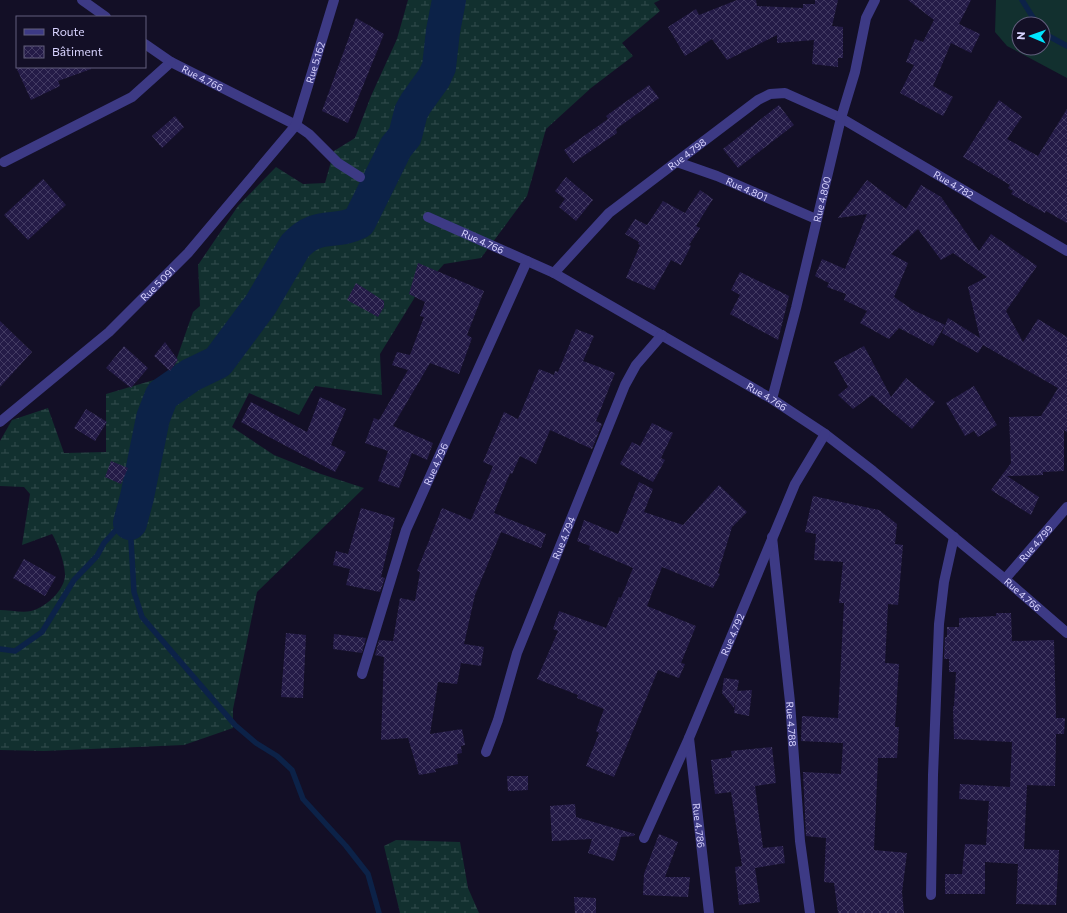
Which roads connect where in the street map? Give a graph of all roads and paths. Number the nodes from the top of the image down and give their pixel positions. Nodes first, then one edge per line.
1 (82, 0) edge
2 (334, 0) edge
3 (875, 0) edge
4 (105, 16) edge
5 (146, 45) edge
6 (171, 62) junction
7 (841, 118) junction
8 (296, 125) junction
9 (4, 162) dead end
10 (677, 162) junction
11 (360, 177) dead end
12 (428, 218) dead end
13 (816, 218) junction
14 (1067, 251) edge
15 (527, 261) junction
16 (554, 273) junction
17 (662, 335) junction
18 (772, 399) junction
19 (0, 422) edge
20 (824, 434) junction
21 (1067, 507) edge
22 (772, 536) junction
23 (954, 537) junction
24 (1005, 579) junction
25 (1067, 633) edge
26 (362, 674) dead end
27 (688, 738) junction
28 (486, 752) dead end
29 (644, 838) dead end
30 (931, 895) dead end
31 (709, 913) edge
32 (810, 913) edge

1 - 4 street
2 - 8 street, Rue 5.162
3 - 7 street, Rue 4.800
5 - 6 street, Rue 4.766
6 - 8 street, Rue 4.766
6 - 9 street
7 - 10 street, Rue 4.798
7 - 13 street, Rue 4.800
7 - 14 street, Rue 4.782
8 - 11 street, Rue 4.766
8 - 19 street, Rue 5.091
10 - 13 street, Rue 4.801
10 - 16 street, Rue 4.798
12 - 15 street, Rue 4.766
13 - 18 street, Rue 4.800
15 - 16 street, Rue 4.766
15 - 26 street, Rue 4.796
16 - 17 street, Rue 4.766
17 - 18 street, Rue 4.766
17 - 28 street, Rue 4.794
18 - 20 street, Rue 4.766
20 - 22 street, Rue 4.792
20 - 23 street, Rue 4.766
21 - 24 street, Rue 4.799
22 - 27 street, Rue 4.792
22 - 32 street, Rue 4.788
23 - 24 street, Rue 4.766
23 - 30 street
24 - 25 street, Rue 4.766
27 - 29 street, Rue 4.792
27 - 31 street, Rue 4.786

